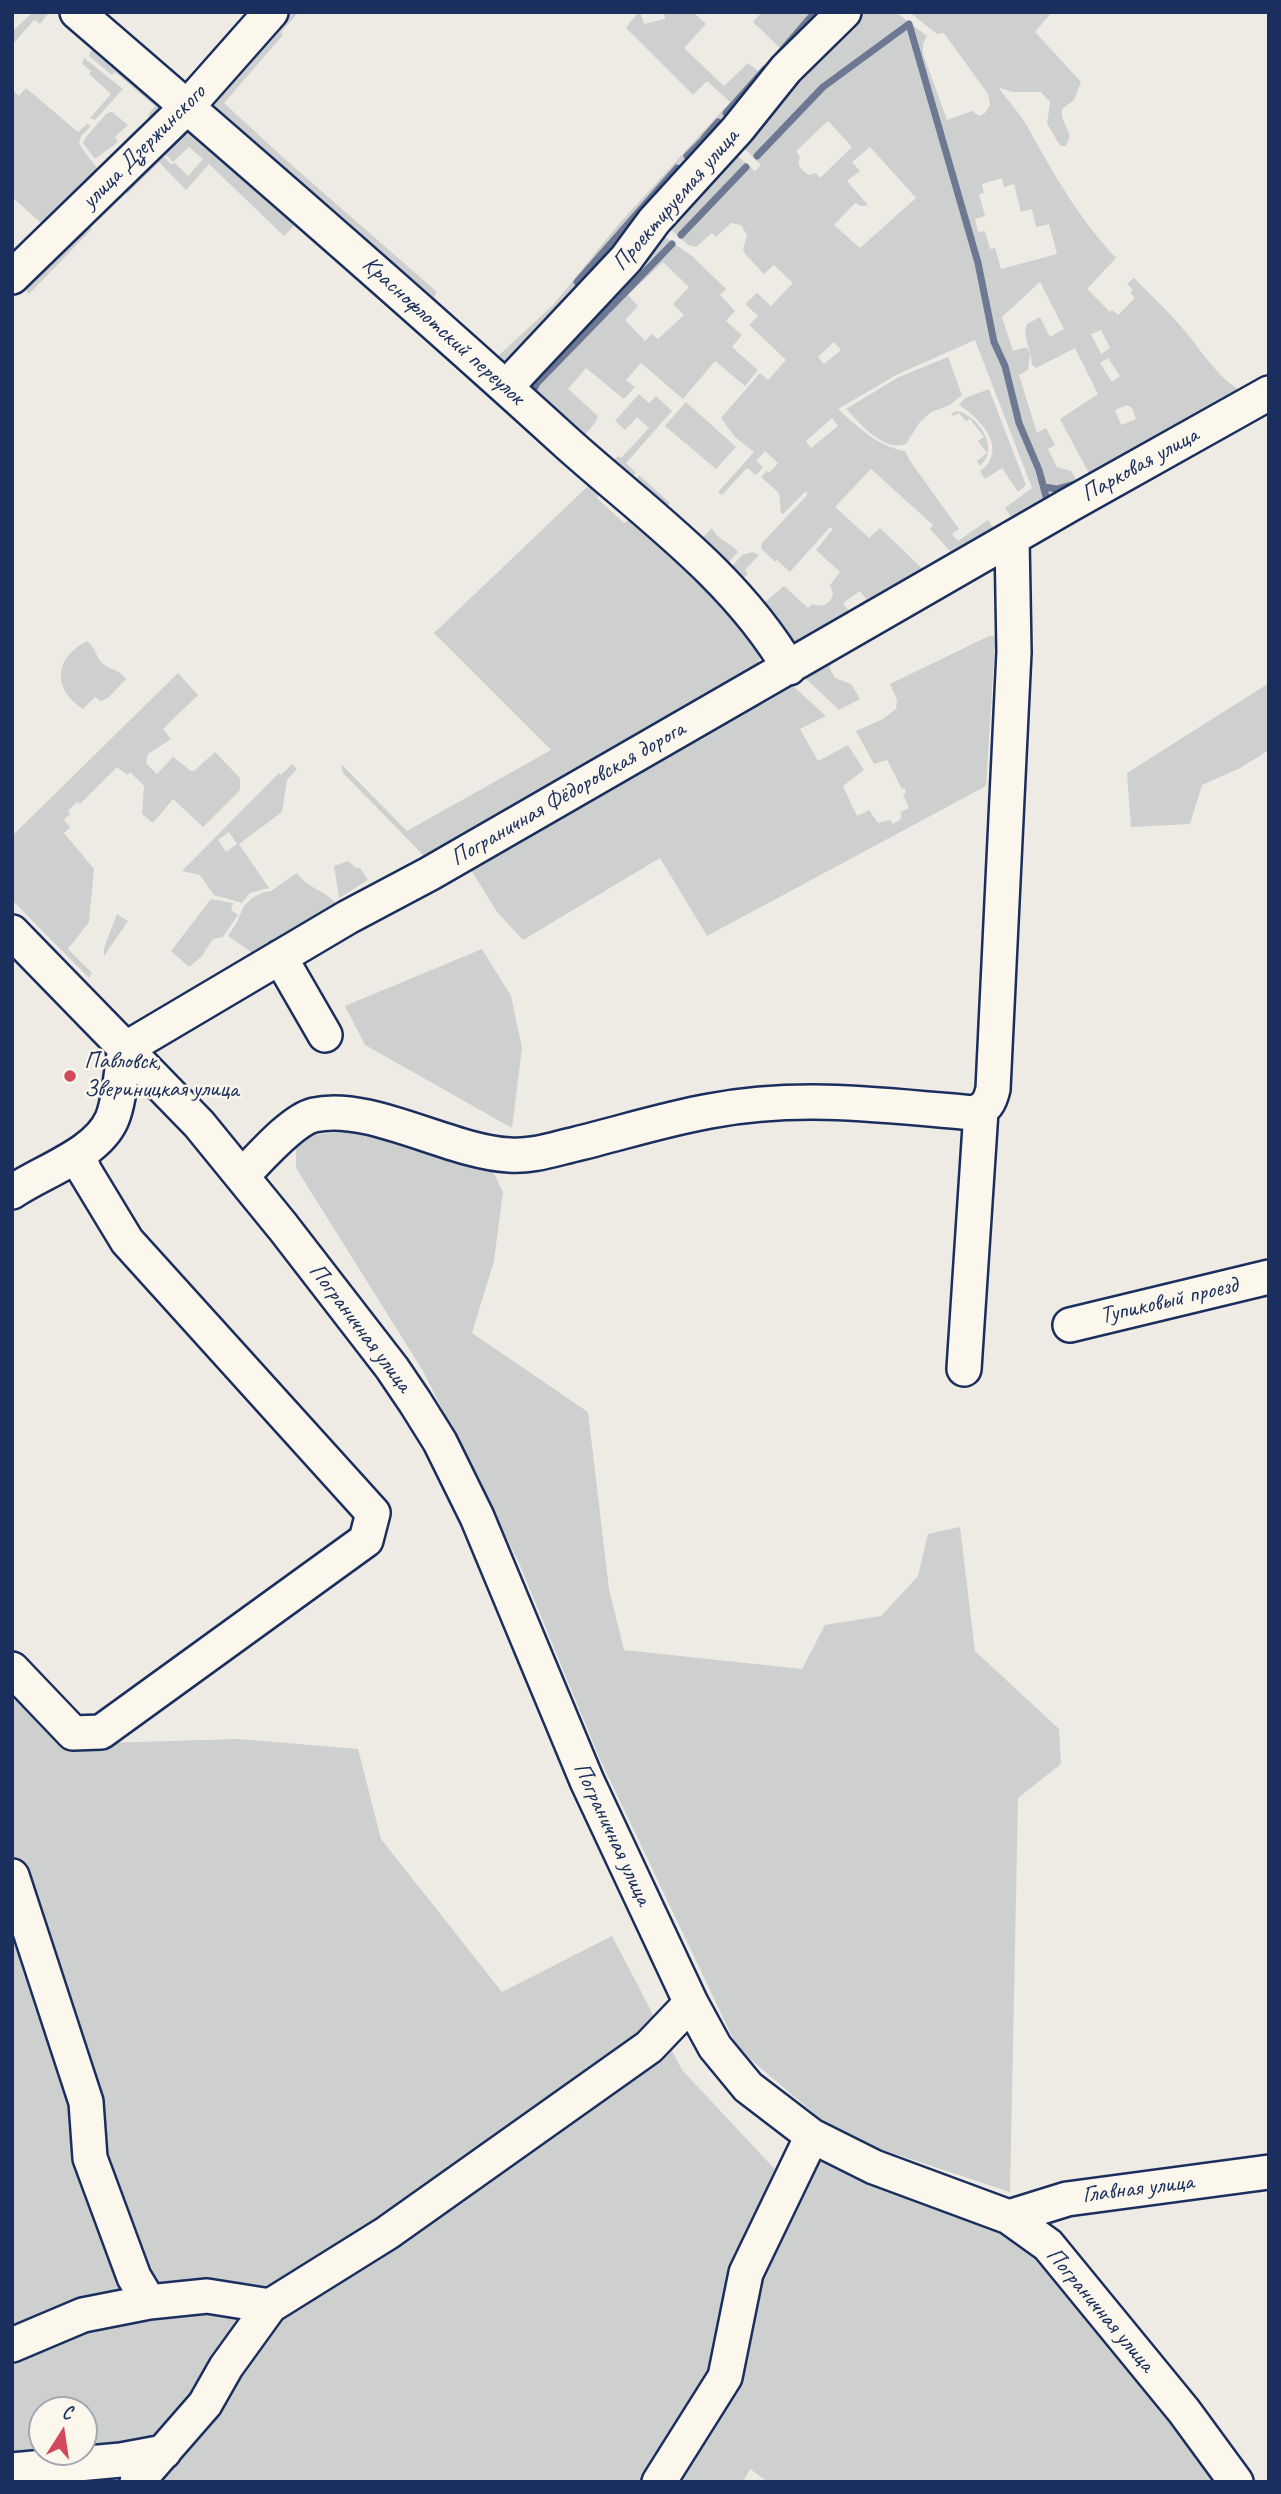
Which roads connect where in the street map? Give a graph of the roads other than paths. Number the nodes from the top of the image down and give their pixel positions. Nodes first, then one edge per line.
1 (77, 12) edge
2 (271, 12) edge
3 (844, 12) edge
4 (187, 107) junction
5 (12, 277) edge
6 (506, 387) junction
7 (1269, 393) edge
8 (1012, 538) junction
9 (789, 668) junction
10 (12, 932) edge
11 (280, 957) junction
12 (326, 1035) dead end
13 (125, 1049) junction
14 (981, 1111) junction
15 (79, 1154) junction
16 (242, 1176) junction
17 (12, 1192) edge
18 (1269, 1277) edge
19 (1070, 1325) dead end
20 (964, 1369) dead end
21 (12, 1669) edge
22 (12, 1876) edge
23 (691, 2003) junction
24 (812, 2136) junction
25 (1269, 2172) edge
26 (1009, 2217) junction
27 (149, 2302) junction
28 (270, 2306) junction
29 (12, 2344) edge
30 (164, 2452) junction
31 (12, 2470) edge
32 (137, 2482) edge
33 (659, 2482) edge
34 (1236, 2482) edge

1 - 4 street, Краснофлотский переулок
2 - 4 street, улица Дзержинского
3 - 6 street, Проектируемая улица
4 - 5 street, улица Дзержинского
4 - 6 street, Краснофлотский переулок
6 - 9 street, Краснофлотский переулок
7 - 8 street, Парковая улица
8 - 9 street, Пограничная Фёдоровская дорога
8 - 14 street
9 - 11 street, Пограничная Фёдоровская дорога
10 - 13 street, Пограничная улица
11 - 12 street
11 - 13 street, Пограничная Фёдоровская дорога
13 - 15 street
13 - 16 street, Пограничная улица
14 - 16 street
14 - 20 street
15 - 17 street
15 - 21 street
16 - 23 street, Пограничная улица
18 - 19 street, Тупиковый проезд
22 - 27 street
23 - 24 street, Пограничная улица
23 - 28 street
24 - 26 street, Пограничная улица
24 - 33 street
25 - 26 street, Главная улица
26 - 34 street, Пограничная улица
27 - 28 street
27 - 29 street
28 - 30 street
30 - 31 street
30 - 32 street

